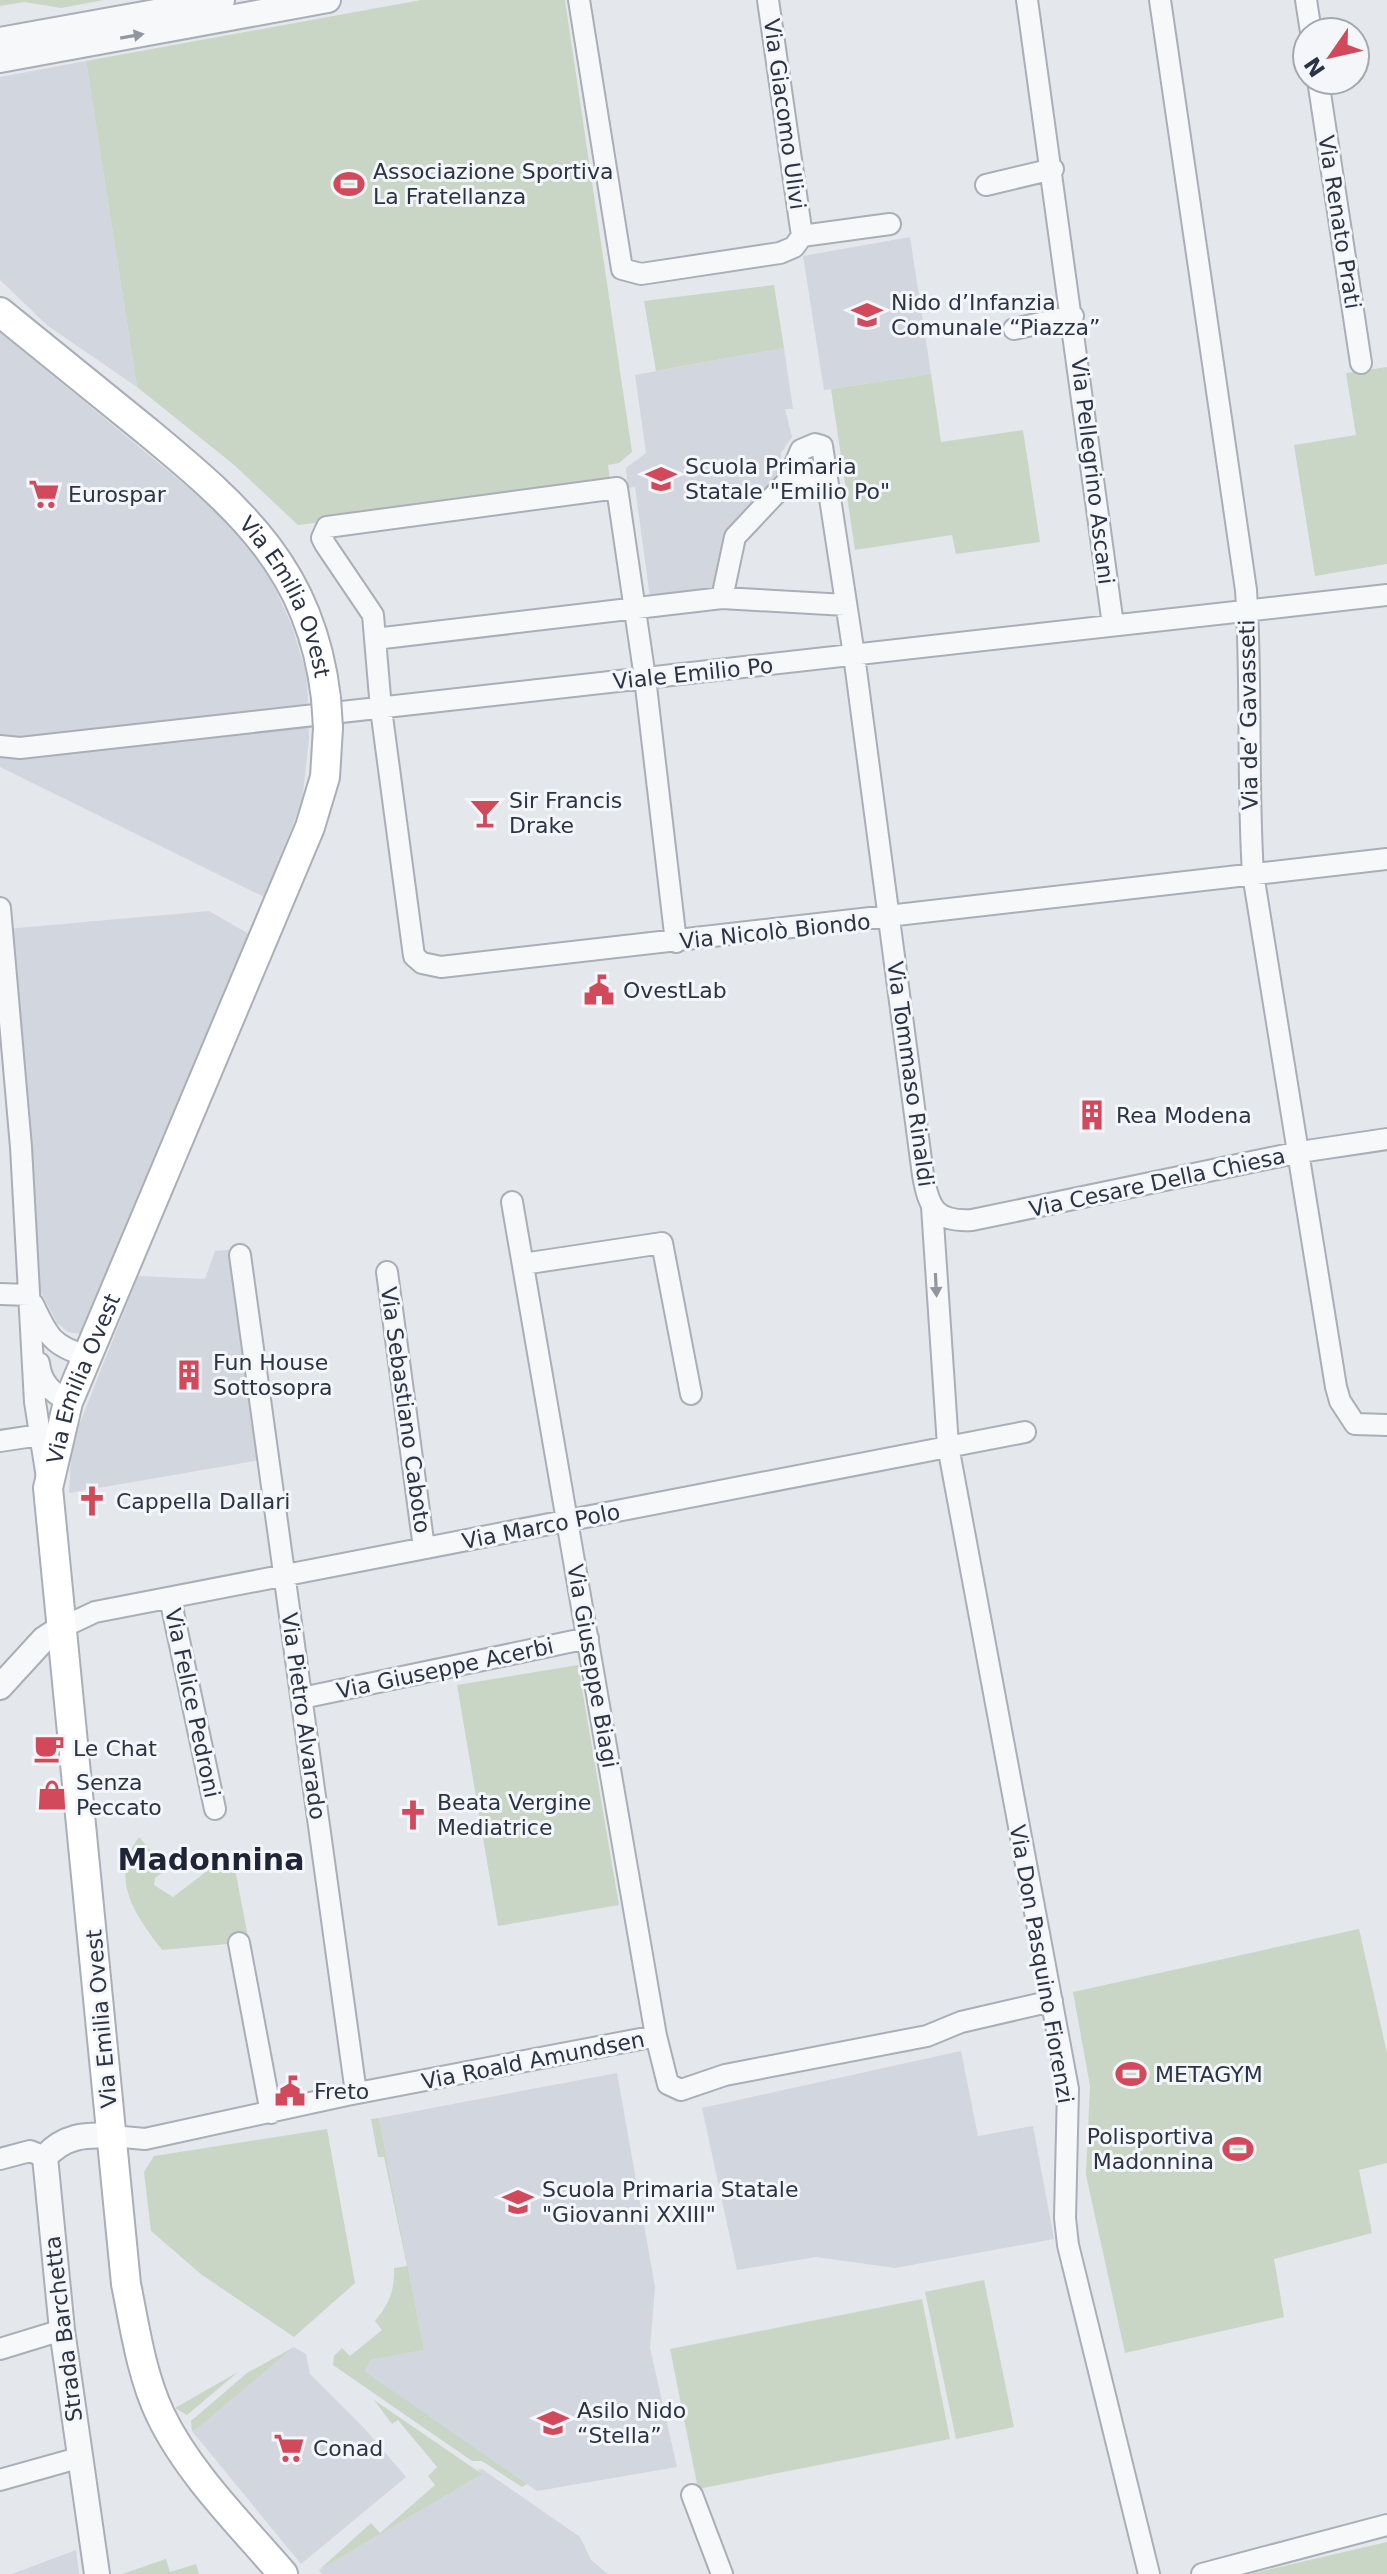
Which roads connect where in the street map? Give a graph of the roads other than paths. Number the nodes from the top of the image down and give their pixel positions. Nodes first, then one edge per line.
1 (222, 0) edge
2 (328, 0) edge
3 (579, 0) edge
4 (768, 0) edge
5 (1027, 0) edge
6 (1160, 0) edge
7 (0, 31) edge
8 (54, 31) junction
9 (0, 40) edge
10 (0, 60) edge
11 (1320, 96) edge
12 (1053, 169) junction
13 (986, 185) dead end
14 (890, 224) dead end
15 (802, 236) junction
16 (0, 312) edge
17 (1073, 316) junction
18 (1014, 329) dead end
19 (1361, 363) dead end
20 (797, 471) junction
21 (827, 478) junction
22 (1387, 595) edge
23 (722, 598) junction
24 (846, 605) junction
25 (635, 609) junction
26 (1247, 611) junction
27 (1113, 625) junction
28 (375, 639) junction
29 (854, 655) junction
30 (645, 678) junction
31 (381, 709) junction
32 (0, 746) edge
33 (1387, 859) edge
34 (1253, 874) junction
35 (0, 908) edge
36 (890, 918) junction
37 (676, 942) junction
38 (2, 966) edge
39 (1387, 1139) edge
40 (10, 1148) edge
41 (1300, 1152) junction
42 (512, 1202) dead end
43 (932, 1207) junction
44 (240, 1255) dead end
45 (523, 1264) junction
46 (387, 1272) dead end
47 (0, 1294) edge
48 (29, 1295) junction
49 (87, 1356) junction
50 (691, 1394) dead end
51 (68, 1402) junction
52 (1387, 1425) edge
53 (1025, 1432) dead end
54 (40, 1435) junction
55 (0, 1441) edge
56 (948, 1446) junction
57 (48, 1488) junction
58 (568, 1520) junction
59 (424, 1548) junction
60 (284, 1576) junction
61 (170, 1598) junction
62 (61, 1628) junction
63 (588, 1638) junction
64 (0, 1687) edge
65 (302, 1698) junction
66 (215, 1809) dead end
67 (239, 1943) dead end
68 (1052, 2001) junction
69 (656, 2036) junction
70 (356, 2093) junction
71 (271, 2113) junction
72 (112, 2136) junction
73 (45, 2157) junction
74 (0, 2159) edge
75 (62, 2330) junction
76 (0, 2349) edge
77 (78, 2458) junction
78 (0, 2480) edge
79 (692, 2495) dead end
80 (1387, 2525) edge
81 (97, 2574) edge
82 (283, 2574) edge
83 (722, 2574) edge
84 (1149, 2574) edge
85 (1202, 2574) edge

1 - 8 street
10 -> 2 street
3 - 15 street
4 - 15 street, Via Giacomo Ulivi
5 - 12 street, Via Pellegrino Ascani
6 - 26 street, Via de’ Gavasseti
7 - 8 street
8 - 9 street
11 - 19 street, Via Renato Prati
12 - 13 street
12 - 17 street, Via Pellegrino Ascani
14 - 15 street, Via Giacomo Ulivi
16 - 49 main road, Via Emilia Ovest, bridge
17 - 18 street
17 - 27 street, Via Pellegrino Ascani
20 - 21 street
20 - 21 street
20 - 23 street
21 - 24 street, Via Tommaso Rinaldi
22 - 26 street, Viale Emilio Po
23 - 24 street
23 - 25 street
24 - 29 street, Via Tommaso Rinaldi
25 - 28 street
25 - 28 street, Via Nicolò Biondo
25 - 30 street
26 - 27 street, Viale Emilio Po
26 - 34 street, Via de’ Gavasseti
27 - 29 street, Viale Emilio Po
28 - 31 street, Via Nicolò Biondo
29 - 30 street, Viale Emilio Po
29 - 36 street, Via Tommaso Rinaldi
30 - 31 street, Viale Emilio Po
30 - 37 street
31 - 32 street, Viale Emilio Po
31 - 37 street, Via Nicolò Biondo
33 - 34 street, Via Nicolò Biondo
34 - 36 street, Via Nicolò Biondo
34 - 41 street, Via de’ Gavasseti
35 - 38 street
36 - 37 street, Via Nicolò Biondo
36 - 43 street, Via Tommaso Rinaldi
38 - 40 street
39 - 41 street, Via Cesare Della Chiesa
40 - 48 street
41 - 43 street, Via Cesare Della Chiesa
41 - 52 street, Via de’ Gavasseti
42 - 45 street, Via Giuseppe Biagi
43 -> 56 street, Via Tommaso Rinaldi
44 - 60 street, Via Pietro Alvarado
45 - 50 street
45 - 58 street, Via Giuseppe Biagi
46 - 59 street, Via Sebastiano Caboto
47 - 48 street
48 - 49 street
48 - 51 street
48 - 54 street
49 - 51 main road, Via Emilia Ovest
51 - 57 main road, Via Emilia Ovest
53 - 56 street, Via Marco Polo
54 - 55 street
54 - 57 street
56 - 58 street, Via Marco Polo
56 - 68 street, Via Don Pasquino Fiorenzi
57 - 62 main road, Via Emilia Ovest
58 - 59 street, Via Marco Polo
58 - 63 street, Via Giuseppe Biagi
59 - 60 street, Via Marco Polo
60 - 61 street, Via Marco Polo
60 - 65 street, Via Pietro Alvarado
61 - 62 street, Via Marco Polo
61 - 66 street, Via Felice Pedroni
62 - 64 street
62 - 72 main road, Via Emilia Ovest
63 - 65 street, Via Giuseppe Acerbi
63 - 69 street, Via Giuseppe Biagi
65 - 70 street, Via Pietro Alvarado
67 - 71 street
68 - 69 street, Via Roald Amundsen
68 - 84 street, Via Don Pasquino Fiorenzi
69 - 70 street, Via Roald Amundsen
70 - 71 street, Via Roald Amundsen
71 - 72 street, Via Roald Amundsen
72 - 73 street
72 - 82 main road, Via Emilia Ovest
73 - 74 street
73 - 75 street, Strada Barchetta
75 - 76 street
75 - 77 street, Strada Barchetta
77 - 78 street
77 - 81 street, Strada Barchetta
79 - 83 street
80 - 85 street

